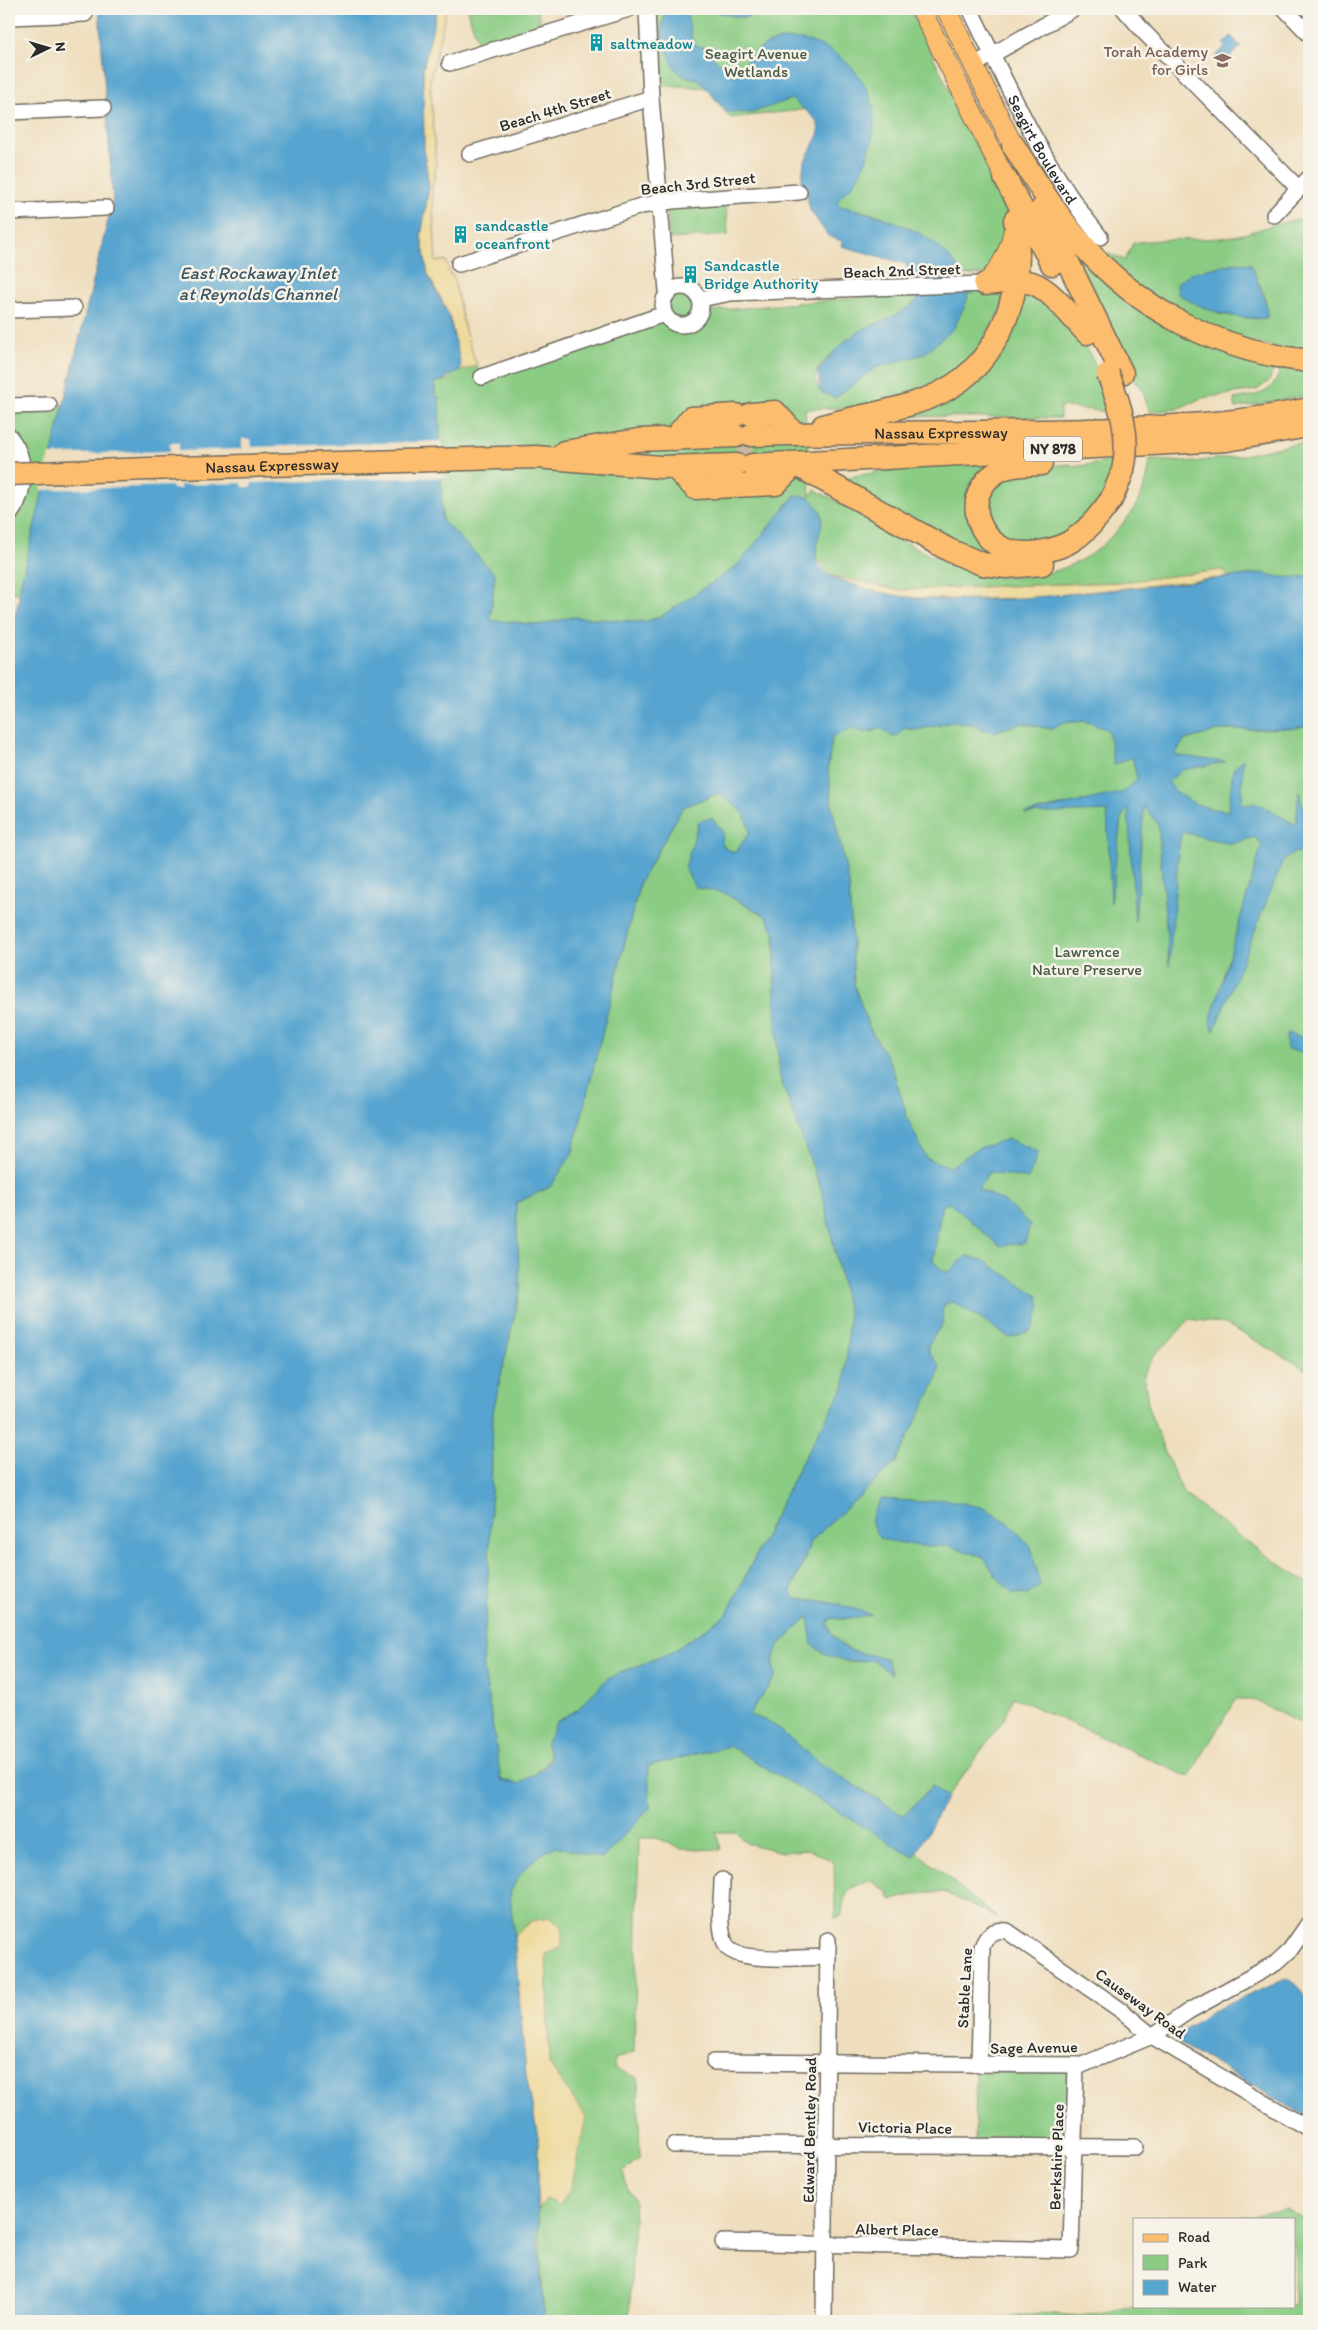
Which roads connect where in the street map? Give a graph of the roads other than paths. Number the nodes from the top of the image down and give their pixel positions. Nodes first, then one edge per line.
1 (629, 9) edge
2 (647, 9) edge
3 (921, 9) edge
4 (946, 9) edge
5 (970, 9) edge
6 (1073, 9) edge
7 (1124, 9) edge
8 (1285, 9) edge
9 (85, 14) dead end
10 (9, 16) edge
11 (1309, 34) edge
12 (993, 55) junction
13 (450, 63) dead end
14 (974, 65) junction
15 (651, 98) junction
16 (103, 108) dead end
17 (9, 112) edge
18 (1013, 144) junction
19 (470, 154) dead end
20 (1005, 178) junction
21 (1304, 184) edge
22 (799, 192) dead end
23 (659, 203) junction
24 (106, 208) dead end
25 (9, 212) edge
26 (1274, 215) dead end
27 (1015, 220) junction
28 (1100, 237) dead end
29 (459, 264) dead end
30 (1016, 282) junction
31 (976, 285) junction
32 (667, 291) junction
33 (700, 300) junction
34 (74, 308) dead end
35 (9, 310) edge
36 (664, 314) junction
37 (1088, 333) junction
38 (1309, 361) edge
39 (1115, 373) junction
40 (482, 377) dead end
41 (49, 405) dead end
42 (9, 406) edge
43 (1309, 409) edge
44 (1309, 427) edge
45 (795, 434) junction
46 (9, 436) edge
47 (744, 447) junction
48 (536, 457) junction
49 (795, 464) junction
50 (674, 467) junction
51 (9, 474) edge
52 (1119, 499) junction
53 (9, 516) edge
54 (722, 1880) dead end
55 (1309, 1923) edge
56 (1007, 1931) joint
57 (828, 1940) dead end
58 (828, 1957) junction
59 (1152, 2036) junction
60 (714, 2062) dead end
61 (827, 2062) junction
62 (978, 2065) junction
63 (1076, 2065) junction
64 (1309, 2129) edge
65 (674, 2145) dead end
66 (826, 2145) junction
67 (1074, 2147) junction
68 (1135, 2147) dead end
69 (723, 2242) dead end
70 (825, 2245) junction
71 (1071, 2250) joint
72 (824, 2321) edge

1 - 13 street
2 - 15 street
3 - 20 main road
4 - 14 main road, Seagirt Boulevard
5 - 12 street, Seagirt Boulevard
6 - 12 street
7 - 21 street
8 - 11 street
9 - 10 street
12 - 14 street
12 - 28 street, Seagirt Boulevard
14 - 18 main road, Seagirt Boulevard
15 - 19 street, Beach 4th Street
15 - 23 street
16 - 17 street
18 - 38 highway
18 - 39 highway
20 - 27 main road
20 - 37 highway
21 - 26 street
22 - 23 street, Beach 3rd Street
23 - 29 street, Beach 3rd Street
23 - 32 street
24 - 25 street
27 - 30 highway
27 - 31 main road
30 - 31 highway
30 - 37 highway
30 - 45 highway
31 - 33 street, Beach 2nd Street
32 - 33 street
32 - 36 street
33 - 36 street
34 - 35 street
36 - 40 street
37 - 39 highway
39 - 52 highway, bridge
41 - 42 street
43 - 45 highway, Nassau Expressway / NY 878
44 - 49 highway, Nassau Expressway / NY 878
44 - 52 highway
45 - 47 highway, Nassau Expressway
46 - 53 street
47 - 48 highway, Nassau Expressway
47 - 49 highway
47 - 50 highway, Nassau Expressway
48 - 50 highway, Nassau Expressway
48 - 51 highway, Nassau Expressway, bridge
49 - 50 highway
49 - 52 highway
54 - 58 street
55 - 59 street, Sage Avenue
56 - 59 street, Causeway Road
56 - 62 street, Stable Lane
57 - 58 street, Edward Bentley Road
58 - 61 street, Edward Bentley Road
59 - 63 street, Sage Avenue
59 - 64 street, Causeway Road
60 - 61 street, Sage Avenue
61 - 62 street, Sage Avenue
61 - 66 street, Edward Bentley Road
62 - 63 street, Sage Avenue
63 - 67 street, Berkshire Place
65 - 66 street, Victoria Place
66 - 67 street, Victoria Place
66 - 70 street, Edward Bentley Road
67 - 68 street, Victoria Place
67 - 71 street, Berkshire Place
69 - 70 street, Albert Place
70 - 71 street, Albert Place
70 - 72 street, Edward Bentley Road

